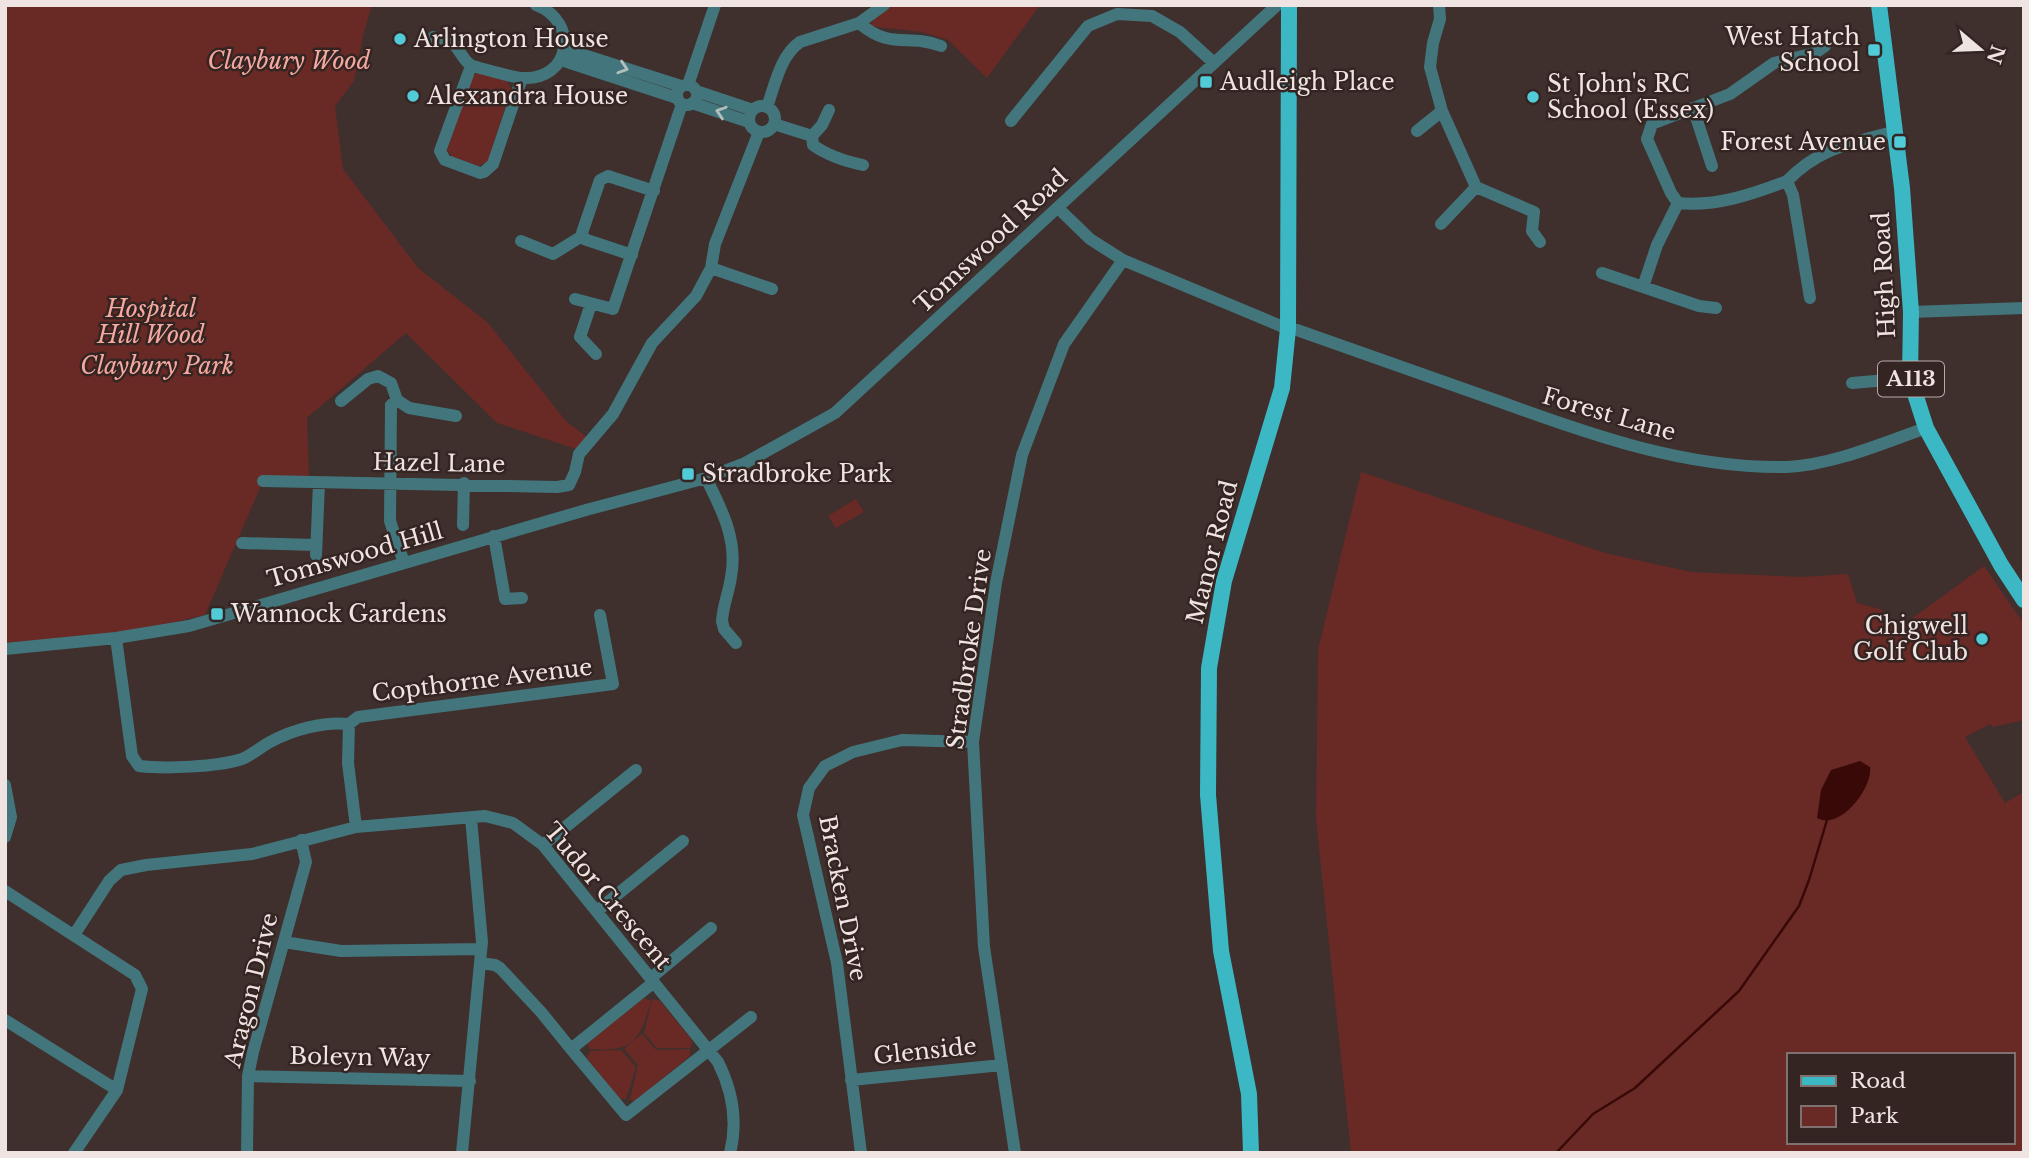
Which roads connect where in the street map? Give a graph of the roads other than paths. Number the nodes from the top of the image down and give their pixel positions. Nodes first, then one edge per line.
1 (715, 5) edge
2 (884, 5) edge
3 (1278, 5) edge
4 (1289, 5) edge
5 (1439, 5) edge
6 (1879, 5) edge
7 (542, 6) edge
8 (1153, 11) edge
9 (859, 23) junction
10 (433, 37) dead end
11 (941, 46) dead end
12 (1825, 46) dead end
13 (563, 55) junction
14 (1214, 63) junction
15 (471, 66) junction
16 (522, 78) junction
17 (686, 95) junction
18 (767, 107) junction
19 (1693, 108) junction
20 (829, 110) dead end
21 (1443, 111) junction
22 (751, 116) junction
23 (1011, 121) dead end
24 (774, 124) junction
25 (1417, 131) dead end
26 (1896, 131) junction
27 (759, 132) junction
28 (812, 136) junction
29 (863, 164) dead end
30 (1712, 166) dead end
31 (1787, 181) junction
32 (1476, 187) junction
33 (654, 191) junction
34 (1678, 203) junction
35 (1058, 208) junction
36 (1441, 224) dead end
37 (582, 236) junction
38 (521, 241) dead end
39 (1540, 242) dead end
40 (632, 255) junction
41 (1124, 260) junction
42 (711, 268) junction
43 (1602, 273) dead end
44 (1643, 287) junction
45 (772, 289) dead end
46 (1810, 298) dead end
47 (575, 299) dead end
48 (591, 304) junction
49 (1716, 308) dead end
50 (2024, 308) edge
51 (1911, 312) junction
52 (1289, 330) junction
53 (596, 354) dead end
54 (1910, 378) junction
55 (1852, 383) dead end
56 (341, 401) dead end
57 (394, 402) junction
58 (456, 416) dead end
59 (1926, 428) junction
60 (708, 477) junction
61 (263, 481) dead end
62 (391, 482) junction
63 (319, 483) junction
64 (464, 483) junction
65 (463, 525) dead end
66 (494, 536) junction
67 (242, 543) dead end
68 (404, 563) junction
69 (522, 598) dead end
70 (2024, 600) edge
71 (600, 615) dead end
72 (116, 638) junction
73 (736, 643) dead end
74 (5, 649) edge
75 (349, 724) junction
76 (973, 742) junction
77 (636, 770) dead end
78 (5, 785) edge
79 (471, 818) junction
80 (356, 827) junction
81 (5, 837) edge
82 (301, 840) junction
83 (683, 841) dead end
84 (543, 845) junction
85 (5, 891) edge
86 (597, 911) junction
87 (711, 928) dead end
88 (74, 935) junction
89 (284, 942) junction
90 (481, 949) junction
91 (480, 963) junction
92 (653, 980) junction
93 (751, 1017) dead end
94 (5, 1020) edge
95 (571, 1049) junction
96 (708, 1049) junction
97 (1002, 1065) junction
98 (248, 1076) junction
99 (851, 1080) junction
100 (470, 1081) junction
101 (117, 1090) junction
102 (74, 1153) edge
103 (247, 1153) edge
104 (462, 1153) edge
105 (730, 1153) edge
106 (860, 1153) edge
107 (1015, 1153) edge
108 (1251, 1153) edge

1 - 17 street
2 - 9 street
3 - 14 street, Tomswood Road
4 - 52 main road, Manor Road
5 - 21 street
6 - 26 main road, High Road / A113
7 - 13 street
8 - 14 street
8 - 23 street
9 - 11 street
9 - 18 street
10 - 15 street
12 - 19 street
13 - 16 street
13 - 17 street
14 - 35 street, Tomswood Road
15 - 16 street
15 - 16 street
17 - 22 street
17 - 33 street
18 - 22 street
18 - 24 street
19 - 30 street
19 - 34 street
20 - 28 street
21 - 25 street
21 - 32 street
22 - 27 street
24 - 27 street
24 - 28 street
26 - 31 street
26 - 51 main road, High Road / A113
27 - 42 street
28 - 29 street
31 - 34 street
31 - 46 street
32 - 36 street
32 - 39 street
33 - 37 street
33 - 40 street
34 - 44 street
35 - 41 street, Forest Lane
35 - 60 street, Tomswood Road
37 - 38 street
37 - 40 street
40 - 48 street
41 - 52 street, Forest Lane
41 - 76 street, Stradbroke Drive
42 - 45 street
42 - 64 street, Hazel Lane
43 - 44 street
44 - 49 street
47 - 48 street
48 - 53 street
50 - 51 street
51 - 54 main road, High Road / A113
52 - 59 street, Forest Lane
52 - 108 main road, Manor Road
54 - 55 street
54 - 59 main road, High Road / A113
56 - 57 street
57 - 58 street
57 - 62 street
59 - 70 main road, High Road / A113
60 - 66 street, Tomswood Hill
60 - 73 street
61 - 63 street, Hazel Lane
62 - 63 street, Hazel Lane
62 - 64 street, Hazel Lane
62 - 68 street
63 - 67 street
64 - 65 street
66 - 68 street, Tomswood Hill
66 - 69 street
68 - 72 street, Tomswood Hill
71 - 75 street, Copthorne Avenue
72 - 74 street, Tomswood Hill
72 - 75 street
75 - 80 street, Copthorne Avenue
76 - 97 street, Stradbroke Drive
76 - 99 street, Bracken Drive
77 - 84 street
78 - 81 street
79 - 80 street, Tudor Crescent
79 - 84 street, Tudor Crescent
79 - 90 street
80 - 82 street, Tudor Crescent
82 - 88 street, Tudor Crescent
82 - 89 street, Aragon Drive
83 - 86 street
84 - 86 street, Tudor Crescent
85 - 88 street
86 - 92 street, Tudor Crescent
87 - 92 street
88 - 101 street
89 - 90 street
89 - 98 street, Aragon Drive
90 - 91 street
91 - 95 street
91 - 100 street
92 - 95 street
92 - 96 street, Tudor Crescent
93 - 96 street
94 - 101 street
95 - 96 street
96 - 105 street, Tudor Crescent
97 - 99 street, Glenside
97 - 107 street, Stradbroke Drive
98 - 100 street, Boleyn Way
98 - 103 street, Aragon Drive
99 - 106 street, Bracken Drive
100 - 104 street
101 - 102 street

